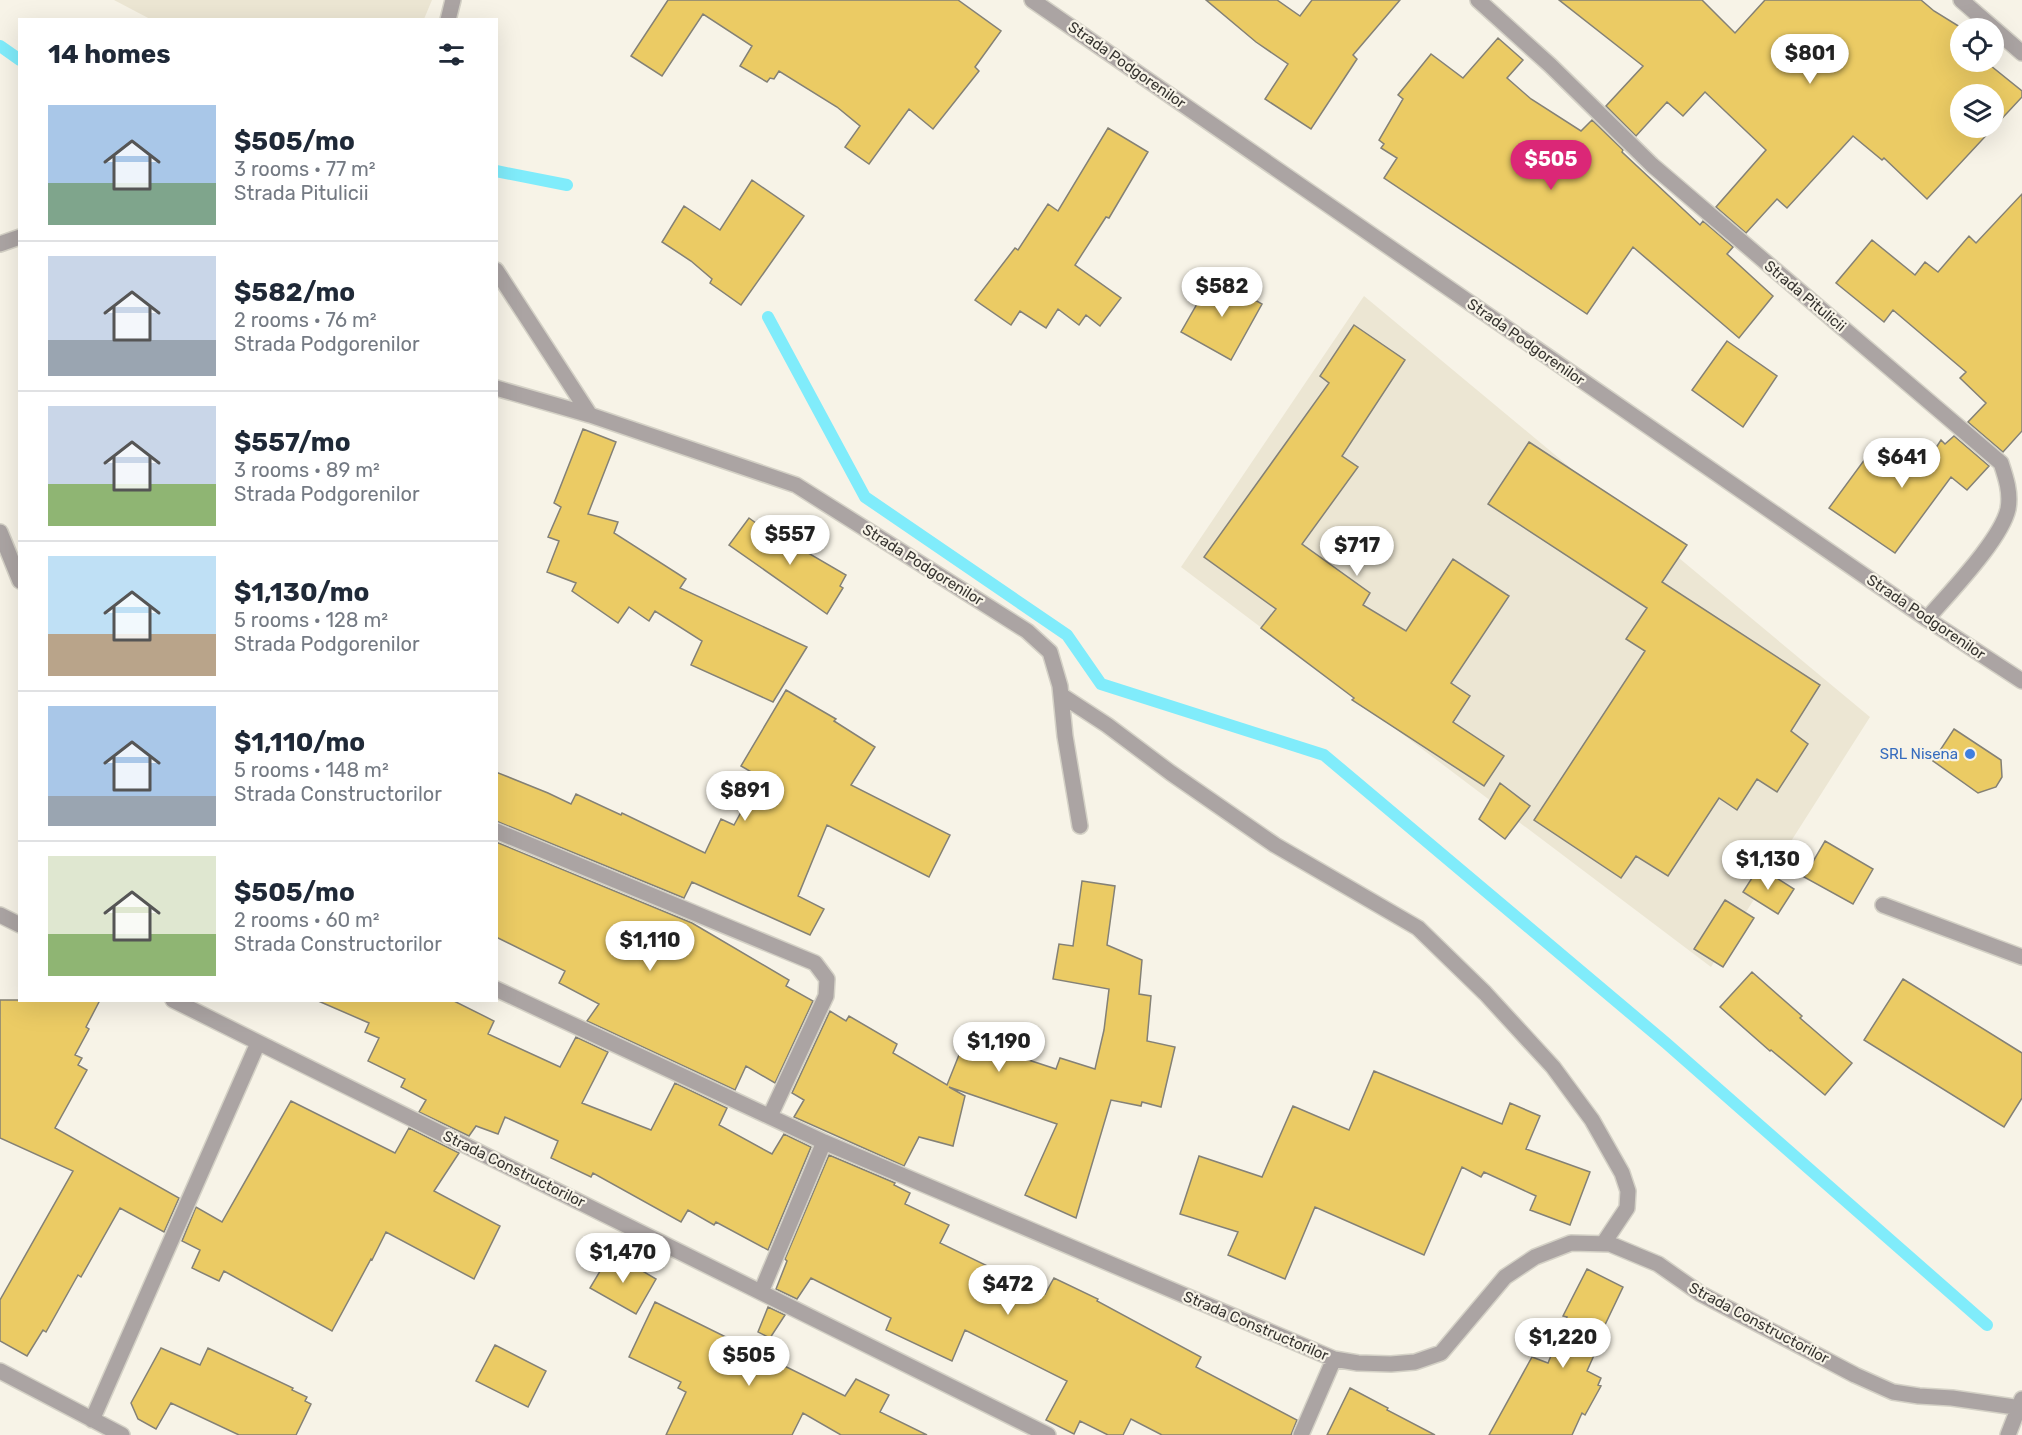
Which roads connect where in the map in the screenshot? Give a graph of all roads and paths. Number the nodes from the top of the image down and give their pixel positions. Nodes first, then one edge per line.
1 (453, 0) edge
2 (1032, 0) edge
3 (1478, 0) edge
4 (1961, 0) edge
5 (448, 18) edge
6 (2022, 53) edge
7 (18, 238) edge
8 (0, 244) edge
9 (498, 273) edge
10 (498, 389) edge
11 (590, 415) junction
12 (0, 532) edge
13 (18, 576) edge
14 (1928, 619) junction
15 (2022, 681) edge
16 (1061, 695) junction
17 (1080, 826) dead end
18 (498, 832) edge
19 (1883, 905) dead end
20 (0, 915) edge
21 (18, 924) edge
22 (2022, 957) edge
23 (498, 990) edge
24 (177, 1002) edge
25 (258, 1043) junction
26 (770, 1116) junction
27 (824, 1142) junction
28 (1603, 1244) junction
29 (761, 1292) junction
30 (1334, 1359) junction
31 (0, 1371) edge
32 (2021, 1405) edge
33 (92, 1420) junction
34 (122, 1435) edge
35 (1048, 1435) edge
36 (1300, 1435) edge
37 (2008, 1435) edge

1 - 5 street
2 - 14 street, Strada Podgorenilor
3 - 14 street, Strada Pitulicii
4 - 6 street
7 - 8 street
9 - 11 street
10 - 11 street, Strada Podgorenilor
11 - 16 street, Strada Podgorenilor
12 - 13 street
14 - 15 street, Strada Podgorenilor
16 - 17 street, Strada Podgorenilor
16 - 28 street
18 - 26 street
19 - 22 street
20 - 21 street
23 - 26 street, Strada Constructorilor
24 - 25 street, Strada Constructorilor
25 - 29 street, Strada Constructorilor
25 - 33 street
26 - 27 street, Strada Constructorilor
27 - 29 street
27 - 30 street, Strada Constructorilor
28 - 30 street, Strada Constructorilor
28 - 32 street, Strada Constructorilor
29 - 35 street, Strada Constructorilor
30 - 36 street
31 - 33 street
32 - 37 street
33 - 34 street

